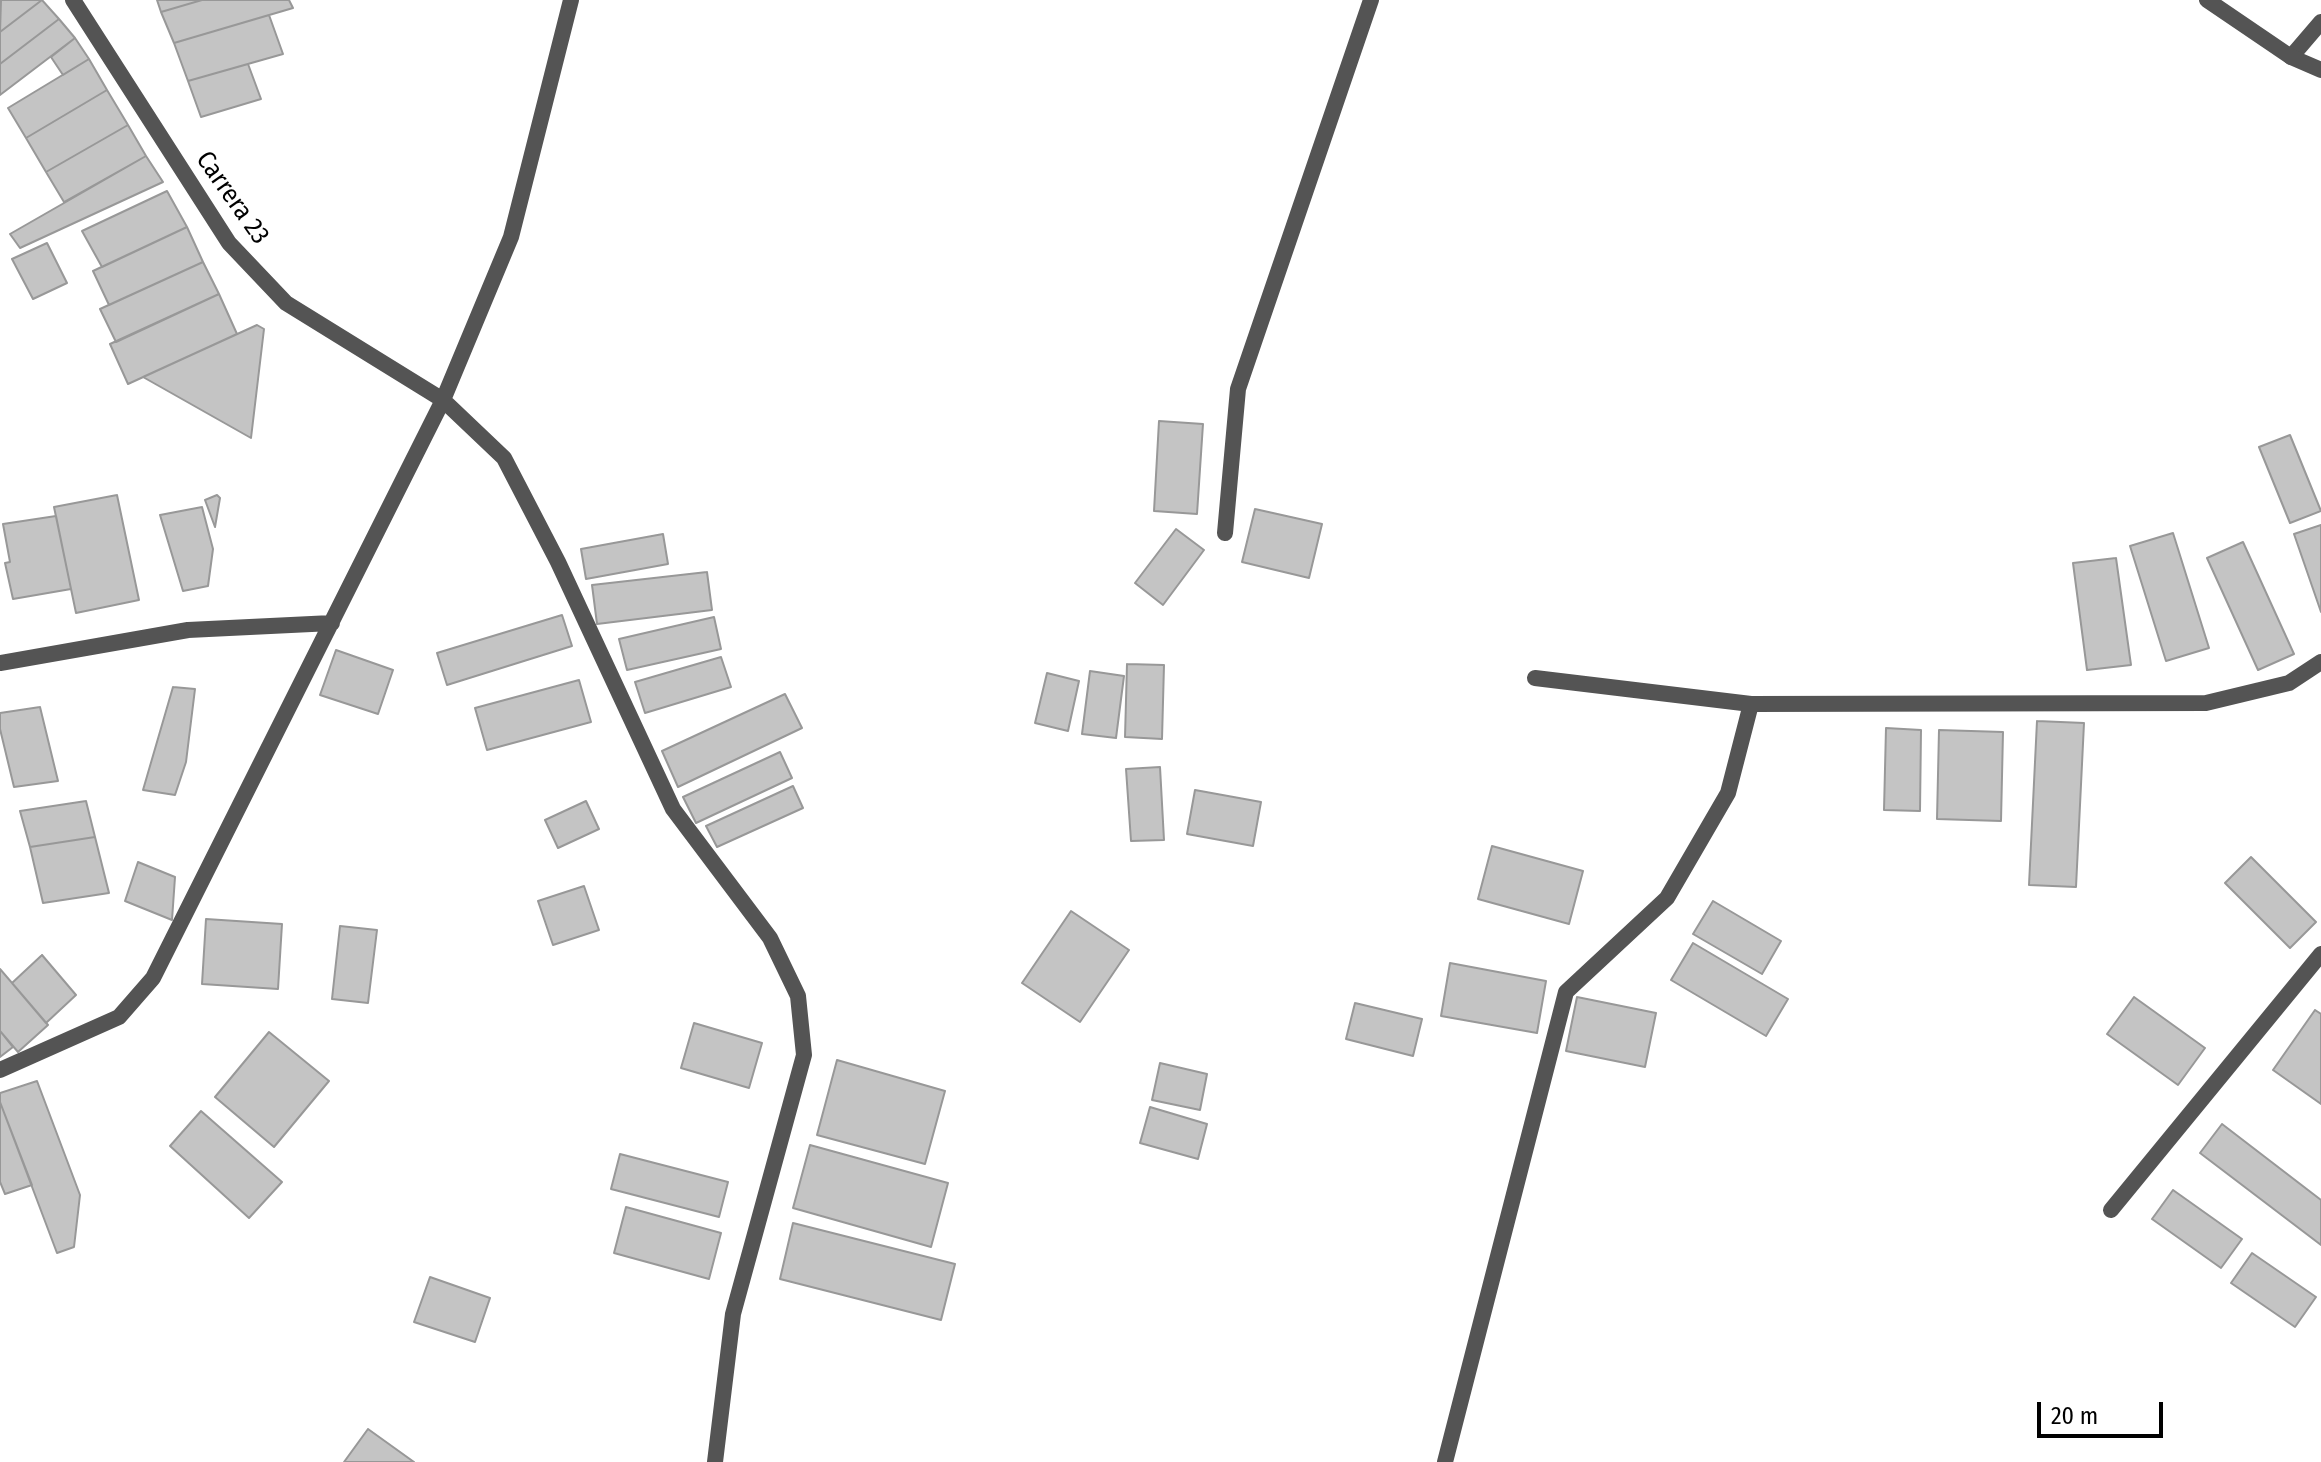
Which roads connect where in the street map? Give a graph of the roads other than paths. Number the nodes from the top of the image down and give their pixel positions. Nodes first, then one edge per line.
1 (73, 0) edge
2 (571, 0) edge
3 (1371, 0) edge
4 (2207, 0) edge
5 (2321, 22) edge
6 (2291, 57) junction
7 (2321, 70) edge
8 (443, 400) junction
9 (1225, 533) dead end
10 (332, 623) junction
11 (2321, 662) edge
12 (0, 663) edge
13 (1535, 678) dead end
14 (1751, 704) junction
15 (2321, 954) edge
16 (0, 1070) edge
17 (2111, 1210) dead end
18 (715, 1462) edge
19 (1445, 1462) edge

1 - 8 street, Carrera 23
2 - 8 street
3 - 9 street
4 - 6 street
5 - 6 street
6 - 7 street
8 - 10 street
8 - 18 street, Carrera 23
10 - 12 street
10 - 16 street
11 - 14 street
13 - 14 street
14 - 19 street
15 - 17 street

